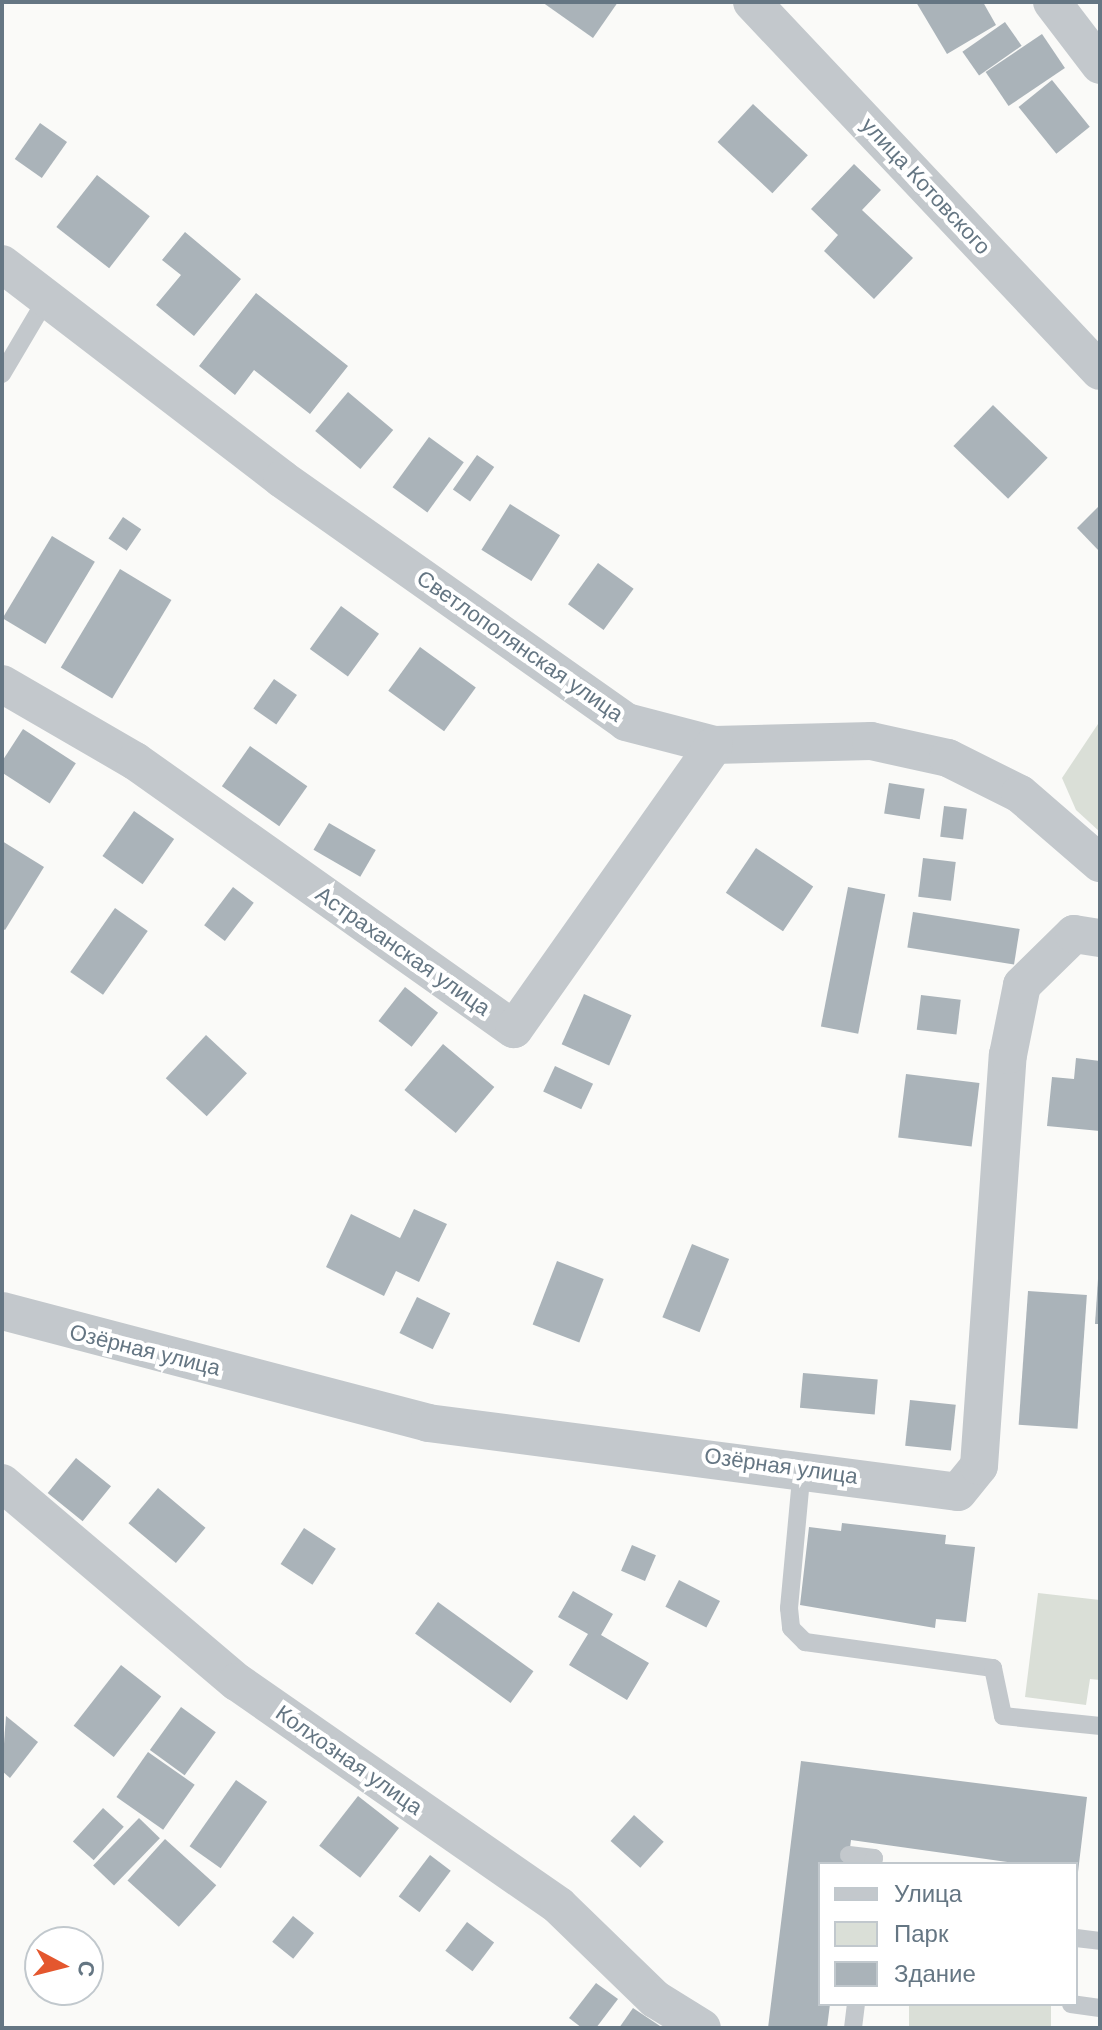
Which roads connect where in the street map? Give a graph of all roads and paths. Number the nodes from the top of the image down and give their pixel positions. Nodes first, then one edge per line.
1 (752, 2) edge
2 (1052, 2) edge
3 (1100, 65) edge
4 (2, 264) edge
5 (47, 298) junction
6 (1100, 371) edge
7 (2, 374) edge
8 (2, 684) edge
9 (714, 745) junction
10 (1100, 863) edge
11 (1100, 938) edge
12 (2, 1311) edge
13 (802, 1468) junction
14 (2, 1483) edge
15 (1100, 1726) edge
16 (849, 1855) dead end
17 (873, 1862) edge
18 (1100, 1941) edge
19 (1078, 1944) edge
20 (1078, 2005) edge
21 (856, 2006) edge
22 (1100, 2008) edge
23 (702, 2028) edge
24 (853, 2028) edge

1 - 6 street, улица Котовского
2 - 3 street
4 - 5 street, Светлополянская улица
5 - 7 lane
5 - 9 street, Светлополянская улица
8 - 9 street, Астраханская улица
9 - 10 street, Светлополянская улица
11 - 13 street, Озёрная улица
12 - 13 street, Озёрная улица
13 - 15 lane
14 - 23 street, Колхозная улица
16 - 17 lane
18 - 19 lane
20 - 22 lane
21 - 24 lane

